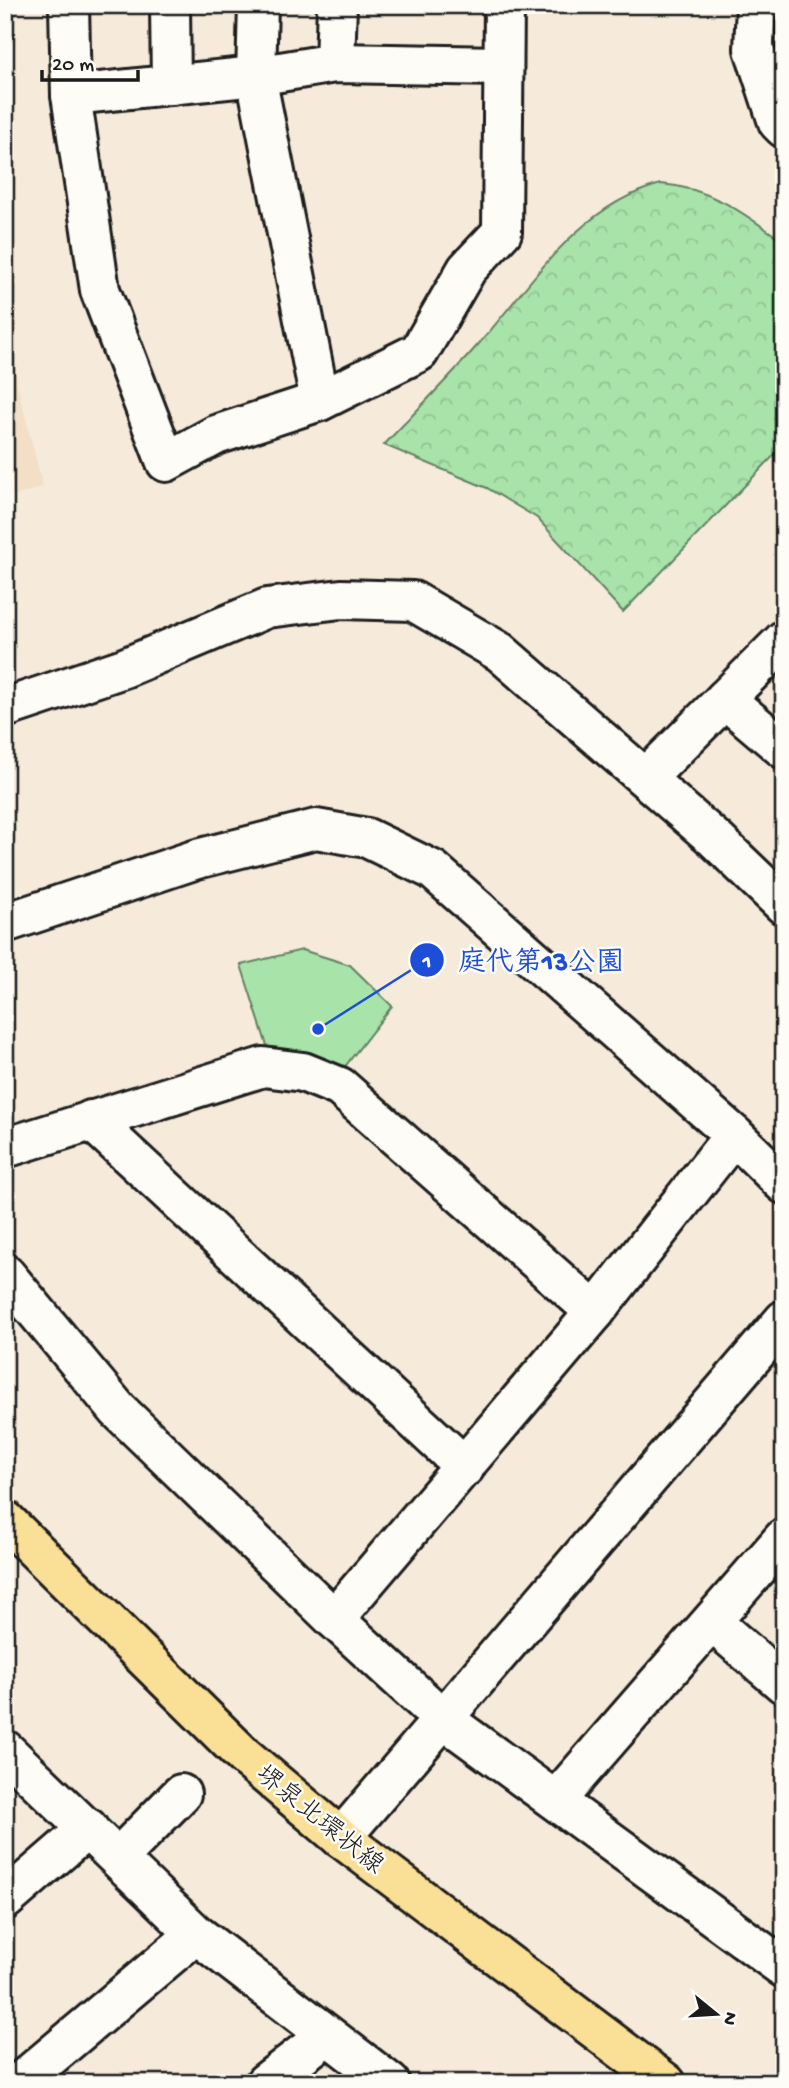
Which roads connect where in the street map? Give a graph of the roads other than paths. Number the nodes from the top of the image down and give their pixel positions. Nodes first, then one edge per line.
1 (69, 5) edge
2 (170, 5) edge
3 (258, 5) edge
4 (337, 5) edge
5 (504, 5) edge
6 (756, 5) edge
7 (335, 63) junction
8 (502, 66) junction
9 (256, 76) junction
10 (171, 85) junction
11 (71, 95) junction
12 (784, 128) edge
13 (320, 401) junction
14 (784, 640) edge
15 (725, 699) junction
16 (5, 708) edge
17 (784, 749) edge
18 (646, 778) junction
19 (784, 905) edge
20 (5, 923) edge
21 (91, 1120) junction
22 (734, 1135) junction
23 (5, 1148) edge
24 (784, 1184) edge
25 (5, 1274) edge
26 (595, 1312) junction
27 (784, 1320) edge
28 (465, 1466) junction
29 (5, 1520) edge
30 (784, 1538) edge
31 (334, 1619) junction
32 (713, 1623) junction
33 (784, 1684) edge
34 (442, 1717) junction
35 (5, 1750) edge
36 (181, 1794) dead end
37 (556, 1800) junction
38 (88, 1828) junction
39 (341, 1838) junction
40 (118, 1858) junction
41 (5, 1900) edge
42 (196, 1934) junction
43 (784, 1968) edge
44 (327, 2035) junction
45 (19, 2083) edge
46 (265, 2083) edge
47 (390, 2083) edge
48 (666, 2083) edge

1 - 11 street
2 - 10 street
3 - 9 street
4 - 7 street
5 - 8 street
6 - 12 street
7 - 8 street
7 - 9 street
8 - 13 street
9 - 10 street
9 - 13 street
10 - 11 street
11 - 13 street
14 - 15 street
15 - 17 street
15 - 18 street
16 - 18 street
18 - 19 street
20 - 22 street
21 - 23 street
21 - 26 street
21 - 28 street
22 - 24 street
22 - 26 street
25 - 31 street
26 - 28 street
27 - 34 street
28 - 31 street
29 - 39 main road, 堺泉北環状線
30 - 32 street
31 - 34 street
32 - 33 street
32 - 37 street
34 - 37 street
34 - 39 street
35 - 38 street
36 - 40 street
37 - 43 street
38 - 40 street
38 - 41 street
39 - 48 main road, 堺泉北環状線
40 - 42 street
42 - 44 street
42 - 45 street
44 - 46 street
44 - 47 street

